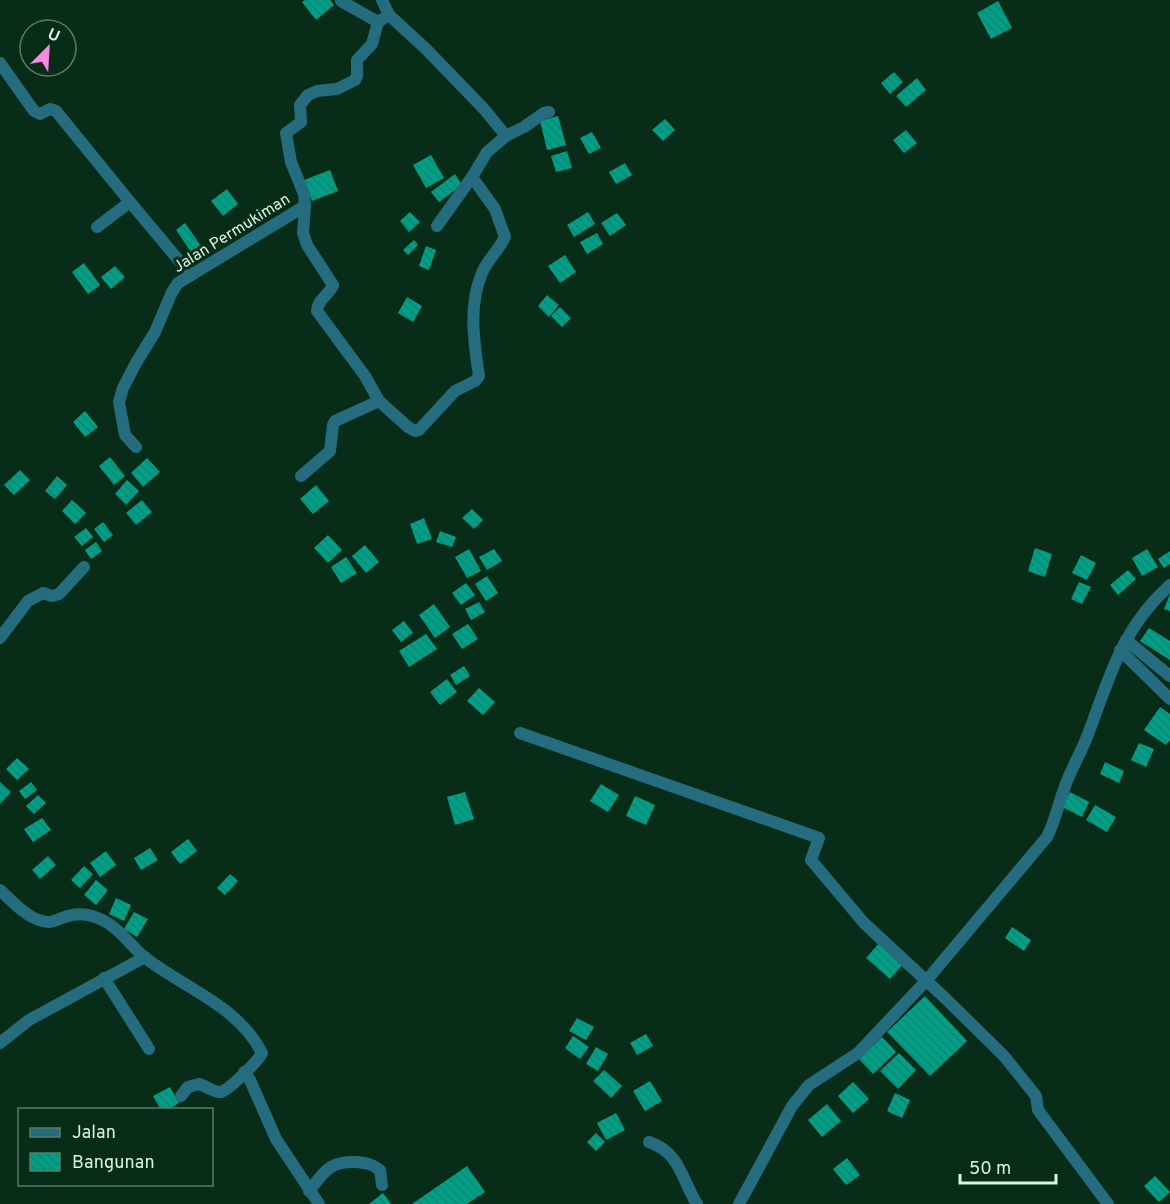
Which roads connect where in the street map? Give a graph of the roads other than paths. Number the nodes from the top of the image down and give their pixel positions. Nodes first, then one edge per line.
1 (382, 0) edge
2 (341, 2) dead end
3 (389, 15) junction
4 (378, 22) junction
5 (0, 63) edge
6 (549, 112) dead end
7 (506, 136) junction
8 (472, 177) junction
9 (130, 202) junction
10 (304, 206) junction
11 (437, 226) dead end
12 (97, 227) dead end
13 (191, 275) junction
14 (379, 401) junction
15 (136, 447) dead end
16 (301, 476) dead end
17 (84, 567) dead end
18 (1170, 585) edge
19 (0, 638) edge
20 (1123, 645) junction
21 (1170, 675) edge
22 (1170, 699) edge
23 (520, 733) dead end
24 (0, 891) edge
25 (145, 957) junction
26 (105, 978) junction
27 (926, 981) junction
28 (0, 1043) edge
29 (149, 1049) dead end
30 (244, 1072) junction
31 (181, 1096) dead end
32 (649, 1142) dead end
33 (382, 1185) dead end
34 (309, 1191) junction
35 (319, 1204) edge
36 (697, 1204) edge
37 (739, 1204) edge
38 (1108, 1204) edge

1 - 3 street
2 - 4 street
3 - 4 street
3 - 7 street
4 - 10 street, Jalan Permukiman
5 - 9 street
6 - 7 street
7 - 8 street
8 - 11 street
8 - 14 street, Jalan Permukiman
9 - 12 street
9 - 13 street
10 - 13 street, Jalan Permukiman
10 - 14 street, Jalan Permukiman
13 - 15 street, Jalan Permukiman
14 - 16 street
17 - 19 street
18 - 20 street
20 - 21 street
20 - 22 street
20 - 27 street
23 - 27 street
24 - 25 street
25 - 26 street
25 - 30 street
26 - 28 street
26 - 29 street
27 - 37 street
27 - 38 street
30 - 31 street
30 - 34 street
32 - 36 street
33 - 34 street
34 - 35 street

